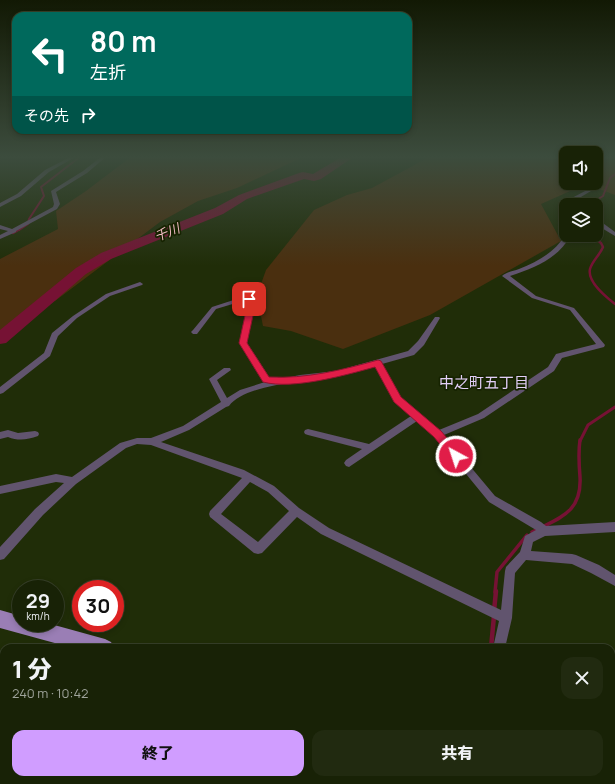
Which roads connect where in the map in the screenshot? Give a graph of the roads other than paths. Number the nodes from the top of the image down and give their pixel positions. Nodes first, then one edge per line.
1 (22, 193) edge
2 (53, 193) edge
3 (586, 193) edge
4 (576, 198) edge
5 (0, 205) edge
6 (0, 226) edge
7 (603, 227) edge
8 (14, 231) junction
9 (615, 234) edge
10 (0, 237) edge
11 (566, 242) edge
12 (140, 284) dead end
13 (437, 318) dead end
14 (195, 332) dead end
15 (378, 363) junction
16 (227, 370) dead end
17 (288, 381) junction
18 (0, 391) edge
19 (226, 404) junction
20 (417, 416) junction
21 (308, 432) dead end
22 (35, 434) dead end
23 (438, 434) junction
24 (0, 436) edge
25 (151, 442) junction
26 (370, 448) junction
27 (349, 463) dead end
28 (248, 477) junction
29 (73, 481) junction
30 (0, 490) edge
31 (296, 511) junction
32 (615, 527) edge
33 (544, 531) junction
34 (0, 555) edge
35 (524, 555) junction
36 (615, 581) edge
37 (506, 618) junction
38 (0, 619) edge
39 (91, 644) edge
40 (500, 644) edge

1 - 5 street
2 - 8 street
3 - 4 street
6 - 8 street
7 - 9 street
8 - 10 street
11 - 23 street
12 - 18 street
13 - 15 street
14 - 17 street
15 - 17 street
15 - 20 street
16 - 19 street
17 - 19 street
19 - 25 street
20 - 23 street
20 - 26 street
21 - 26 street
22 - 24 street
23 - 33 street
25 - 28 street
25 - 29 street
26 - 27 street
28 - 31 street
28 - 31 street
29 - 30 street
29 - 34 street
31 - 37 street
32 - 33 street
33 - 35 street
35 - 36 street
35 - 37 street
37 - 40 street
38 - 39 main road

